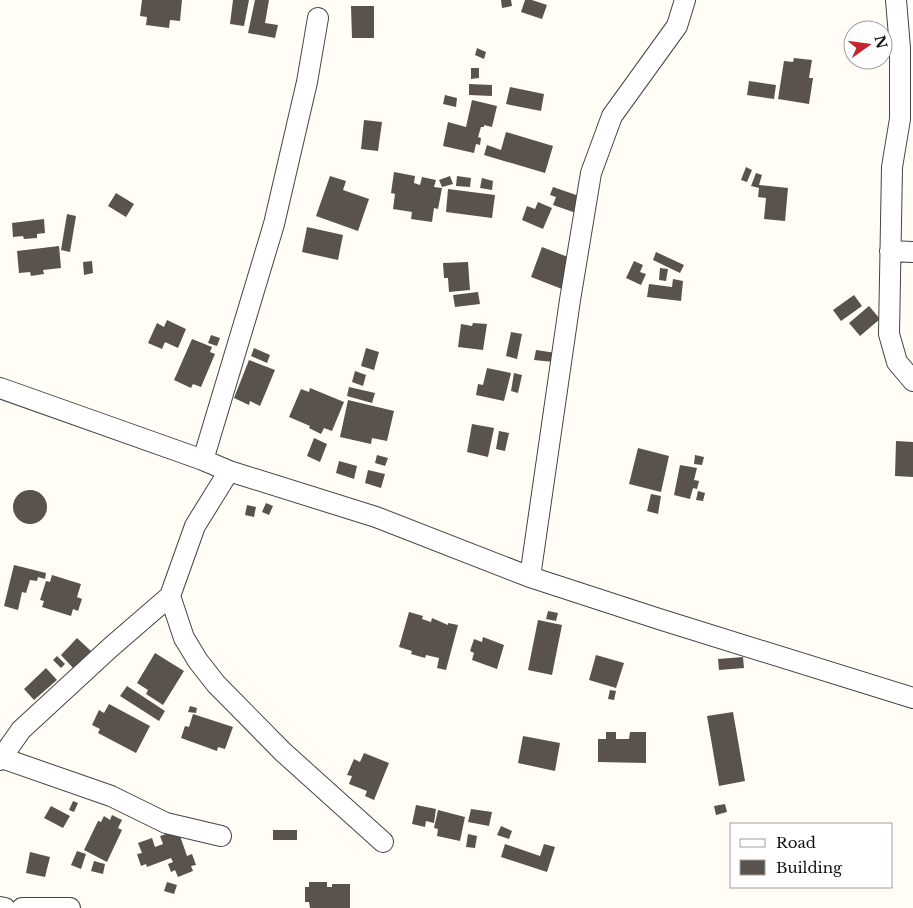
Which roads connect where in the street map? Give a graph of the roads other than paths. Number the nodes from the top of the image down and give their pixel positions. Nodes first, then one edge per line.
1 (685, 0) edge
2 (896, 0) edge
3 (318, 18) dead end
4 (906, 119) edge
5 (890, 251) junction
6 (913, 252) edge
7 (913, 381) edge
8 (0, 388) edge
9 (203, 460) junction
10 (229, 471) junction
11 (530, 577) junction
12 (170, 596) junction
13 (913, 698) edge
14 (1, 759) edge
15 (221, 836) dead end
16 (383, 842) dead end
17 (0, 907) edge
18 (5, 908) edge
19 (22, 908) edge
20 (70, 908) edge

1 - 11 street
2 - 4 street
3 - 9 street
4 - 5 street
5 - 6 street
5 - 7 street
8 - 9 street
9 - 10 street
10 - 11 street
10 - 12 street
11 - 13 street
12 - 14 street
12 - 16 street
14 - 15 street
17 - 18 street
19 - 20 street

